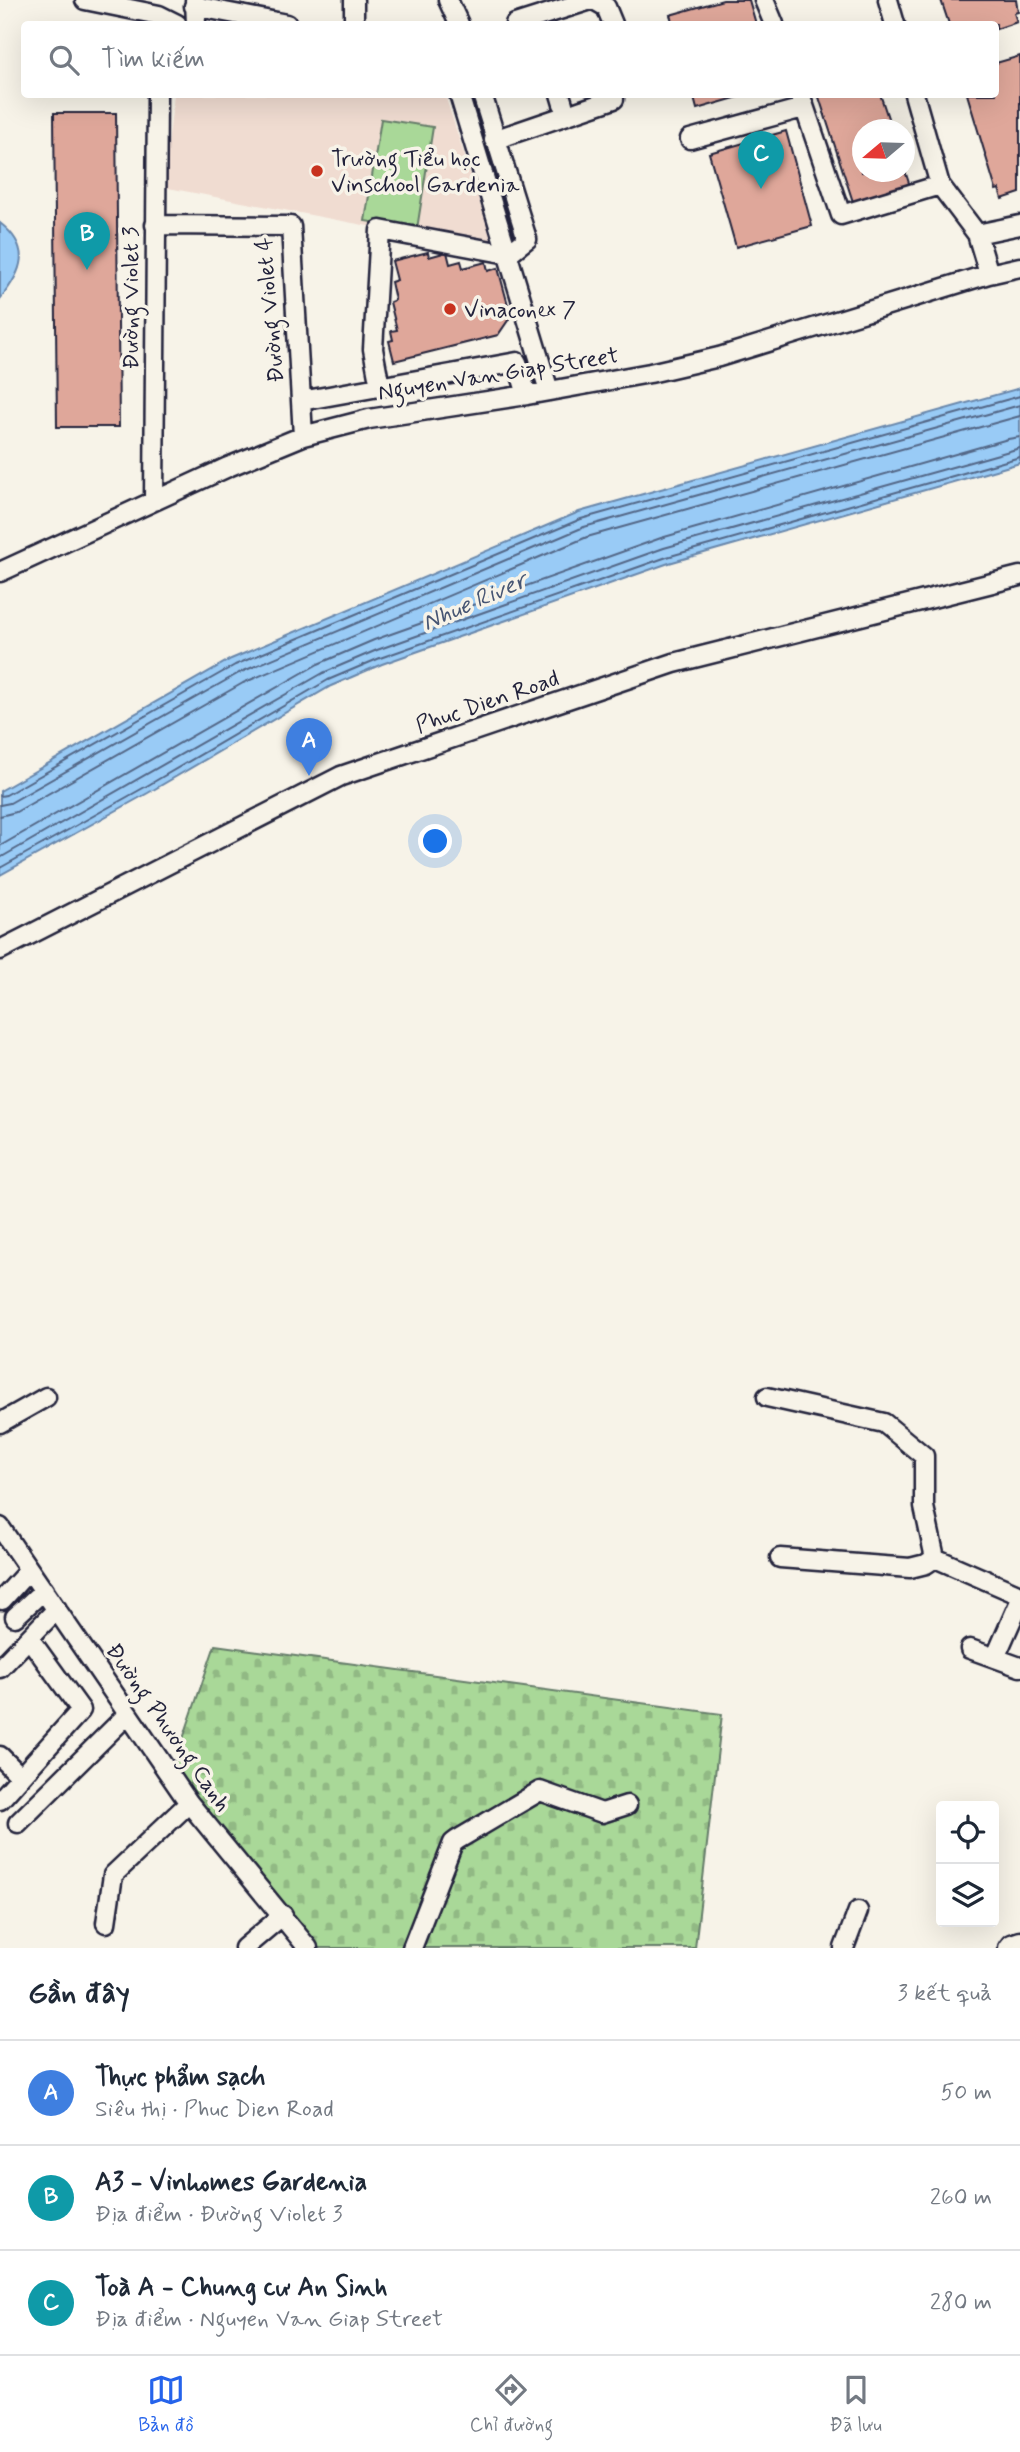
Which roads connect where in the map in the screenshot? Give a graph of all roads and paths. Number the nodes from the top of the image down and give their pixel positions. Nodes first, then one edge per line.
1 (85, 0) edge
2 (354, 0) edge
3 (448, 0) edge
4 (593, 0) edge
5 (764, 0) edge
6 (888, 0) edge
7 (195, 3) edge
8 (159, 20) edge
9 (195, 21) edge
10 (274, 21) edge
11 (354, 21) edge
12 (458, 21) edge
13 (539, 21) edge
14 (612, 21) edge
15 (773, 21) edge
16 (894, 21) edge
17 (158, 98) edge
18 (460, 98) edge
19 (483, 98) edge
20 (915, 98) edge
21 (614, 99) dead end
22 (801, 101) edge
23 (690, 139) dead end
24 (495, 140) junction
25 (940, 185) junction
26 (155, 225) junction
27 (1020, 225) edge
28 (978, 234) junction
29 (508, 254) junction
30 (1020, 267) edge
31 (989, 274) junction
32 (539, 353) junction
33 (517, 362) junction
34 (380, 387) junction
35 (549, 391) junction
36 (527, 395) junction
37 (301, 401) junction
38 (303, 436) junction
39 (155, 501) junction
40 (0, 572) edge
41 (1020, 576) edge
42 (0, 950) edge
43 (46, 1397) dead end
44 (767, 1397) dead end
45 (0, 1423) edge
46 (0, 1527) edge
47 (780, 1558) dead end
48 (935, 1558) junction
49 (29, 1570) junction
50 (44, 1590) junction
51 (1020, 1595) edge
52 (2, 1600) dead end
53 (1020, 1601) edge
54 (57, 1609) junction
55 (15, 1617) dead end
56 (29, 1638) junction
57 (970, 1649) dead end
58 (995, 1658) junction
59 (1020, 1667) edge
60 (0, 1668) edge
61 (128, 1714) junction
62 (0, 1756) edge
63 (20, 1776) junction
64 (0, 1800) edge
65 (189, 1803) junction
66 (627, 1805) dead end
67 (19, 1823) dead end
68 (858, 1910) dead end
69 (283, 1915) junction
70 (106, 1923) dead end
71 (1020, 1941) edge
72 (244, 1948) edge
73 (308, 1948) edge
74 (412, 1948) edge
75 (844, 1948) edge
76 (1008, 1948) edge

1 - 8 street
2 - 11 street
3 - 12 street
4 - 13 street
4 - 14 street
5 - 15 street
6 - 16 street
7 - 9 street
7 - 10 street
17 - 26 street, Đường Violet 3
18 - 29 street
19 - 24 street
20 - 25 street
21 - 24 street
22 - 23 street
22 - 25 street
24 - 29 street
25 - 28 street
26 - 37 street, Đường Violet 4
26 - 39 street, Đường Violet 3
27 - 28 street
28 - 31 street
29 - 32 street
29 - 34 street
30 - 31 street, Nguyen Van Giap Street
31 - 35 street, Nguyen Van Giap Street
32 - 33 street
32 - 35 street
33 - 34 street
33 - 36 street
34 - 37 street
35 - 36 street, Nguyen Van Giap Street
36 - 38 street, Nguyen Van Giap Street
37 - 38 street, Đường Violet 4
38 - 39 street, Nguyen Van Giap Street
39 - 40 street, Nguyen Van Giap Street
41 - 42 street, Phuc Dien Road
43 - 45 street
44 - 48 street
46 - 49 street, Đường Phương Canh
47 - 48 street
48 - 51 street
49 - 50 street, Đường Phương Canh
49 - 52 street
50 - 54 street, Đường Phương Canh
50 - 55 street
53 - 58 street
54 - 56 street
54 - 61 street, Đường Phương Canh
56 - 60 street
56 - 63 street
57 - 58 street
58 - 59 street
61 - 65 street, Đường Phương Canh
61 - 67 street
62 - 63 street
63 - 64 street
65 - 69 street, Đường Phương Canh
65 - 70 street
66 - 74 street
68 - 75 street
69 - 72 street
69 - 73 street, Đường Phương Canh
71 - 76 street

